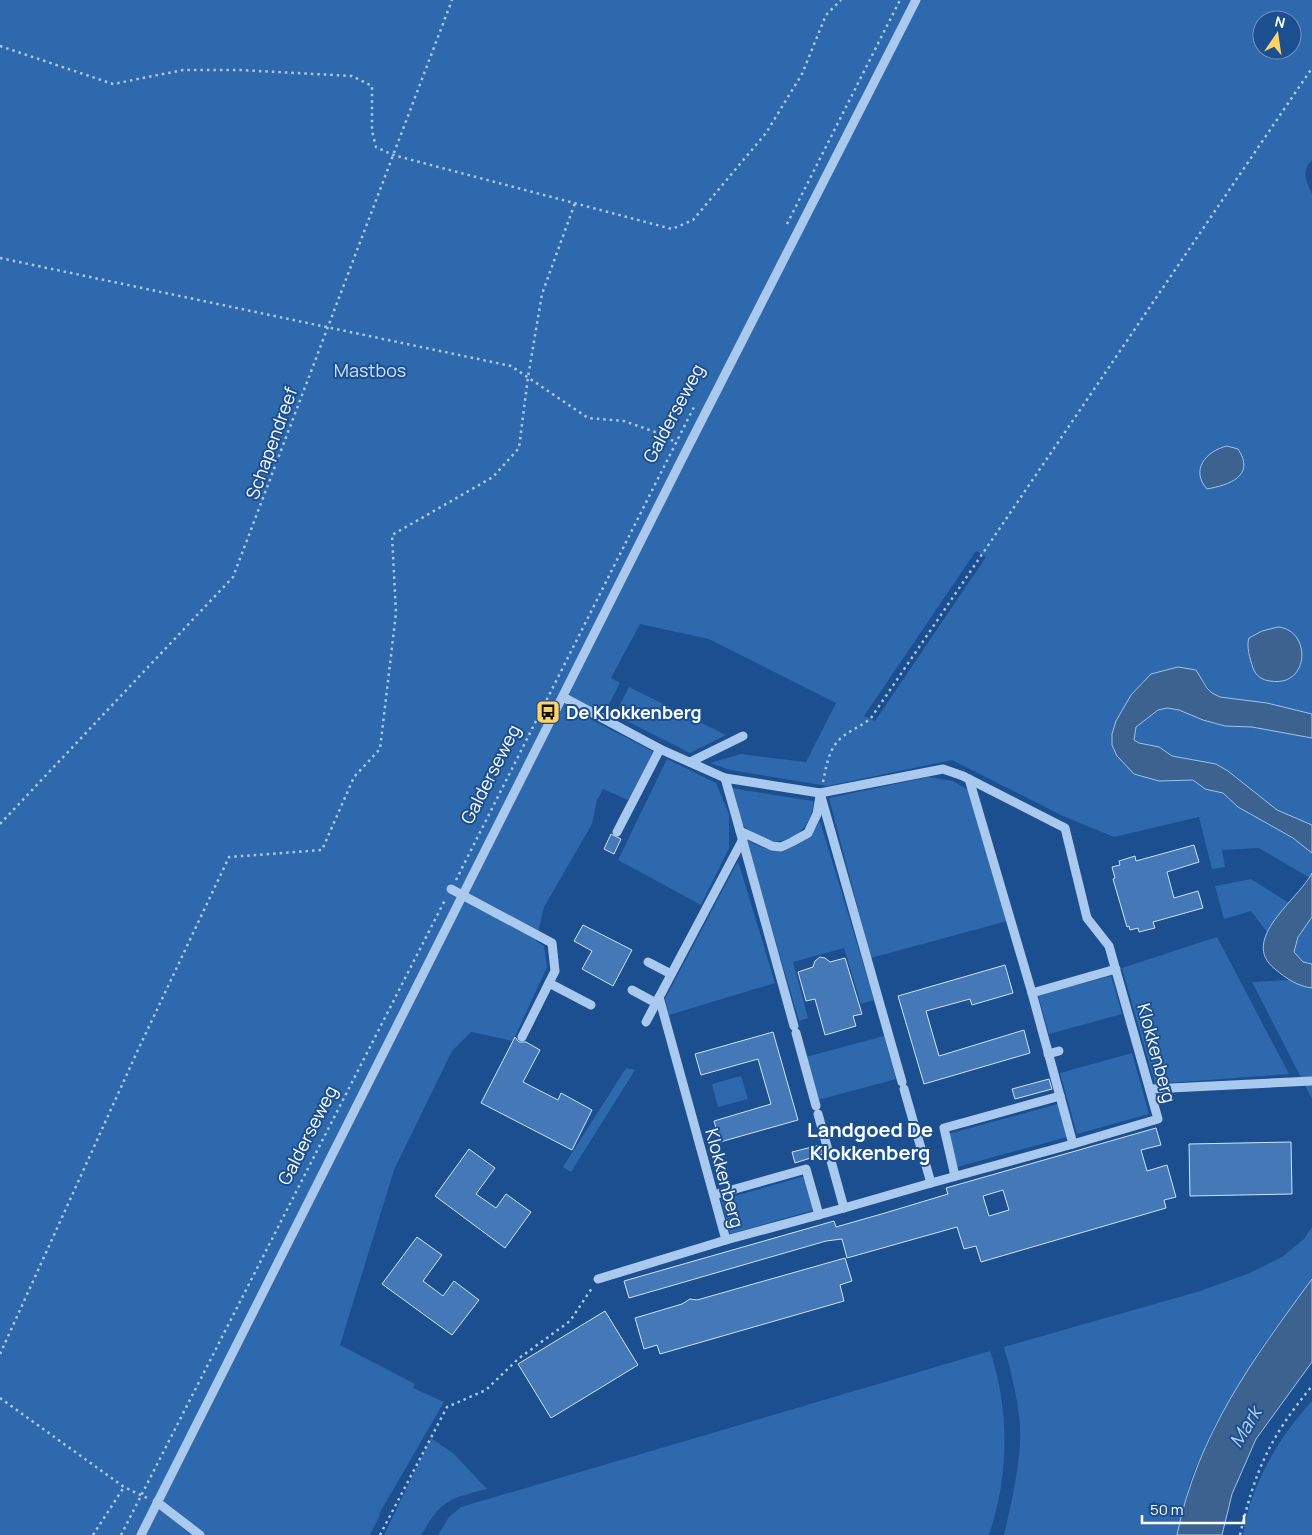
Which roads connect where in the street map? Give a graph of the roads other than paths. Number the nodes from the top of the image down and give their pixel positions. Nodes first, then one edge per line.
1 (916, 0) edge
2 (563, 697) junction
3 (743, 736) dead end
4 (660, 749) junction
5 (690, 762) junction
6 (725, 778) junction
7 (969, 779) junction
8 (820, 793) junction
9 (617, 832) dead end
10 (742, 835) junction
11 (451, 889) road end
12 (463, 896) junction
13 (648, 962) dead end
14 (1116, 969) junction
15 (671, 974) junction
16 (549, 983) junction
17 (632, 990) dead end
18 (1032, 993) junction
19 (658, 1000) junction
20 (591, 1005) dead end
21 (646, 1022) dead end
22 (522, 1037) dead end
23 (1060, 1051) dead end
24 (1048, 1054) junction
25 (1312, 1082) edge
26 (1151, 1089) junction
27 (1060, 1096) junction
28 (1073, 1144) junction
29 (955, 1176) junction
30 (931, 1183) junction
31 (714, 1195) junction
32 (844, 1208) junction
33 (820, 1215) junction
34 (726, 1240) junction
35 (598, 1279) road end
36 (157, 1502) junction
37 (141, 1535) edge
38 (200, 1535) edge

1 - 2 street, Galderseweg
2 - 4 street, Klokkenberg
2 - 12 street, Galderseweg
3 - 5 street
4 - 5 street, Klokkenberg
4 - 9 street
5 - 6 street, Klokkenberg
6 - 8 street, Klokkenberg
6 - 10 street
7 - 8 street, Klokkenberg
7 - 14 street, Klokkenberg
7 - 18 street
8 - 10 street
8 - 30 street
10 - 15 street
10 - 32 street
11 - 12 street
12 - 16 street
12 - 36 street, Galderseweg
13 - 15 street
14 - 18 street
14 - 26 street, Klokkenberg
15 - 19 street
16 - 20 street
16 - 22 street
17 - 19 street
18 - 24 street
19 - 21 street
19 - 31 street, Klokkenberg
23 - 24 street
24 - 27 street
25 - 26 street
26 - 28 street, Klokkenberg
27 - 28 street
27 - 29 street
28 - 29 street, Klokkenberg
29 - 30 street, Klokkenberg
30 - 32 street, Klokkenberg
31 - 33 street
31 - 34 street, Klokkenberg
32 - 33 street, Klokkenberg
33 - 34 street, Klokkenberg
34 - 35 street, Klokkenberg
36 - 37 street, Galderseweg
36 - 38 street

